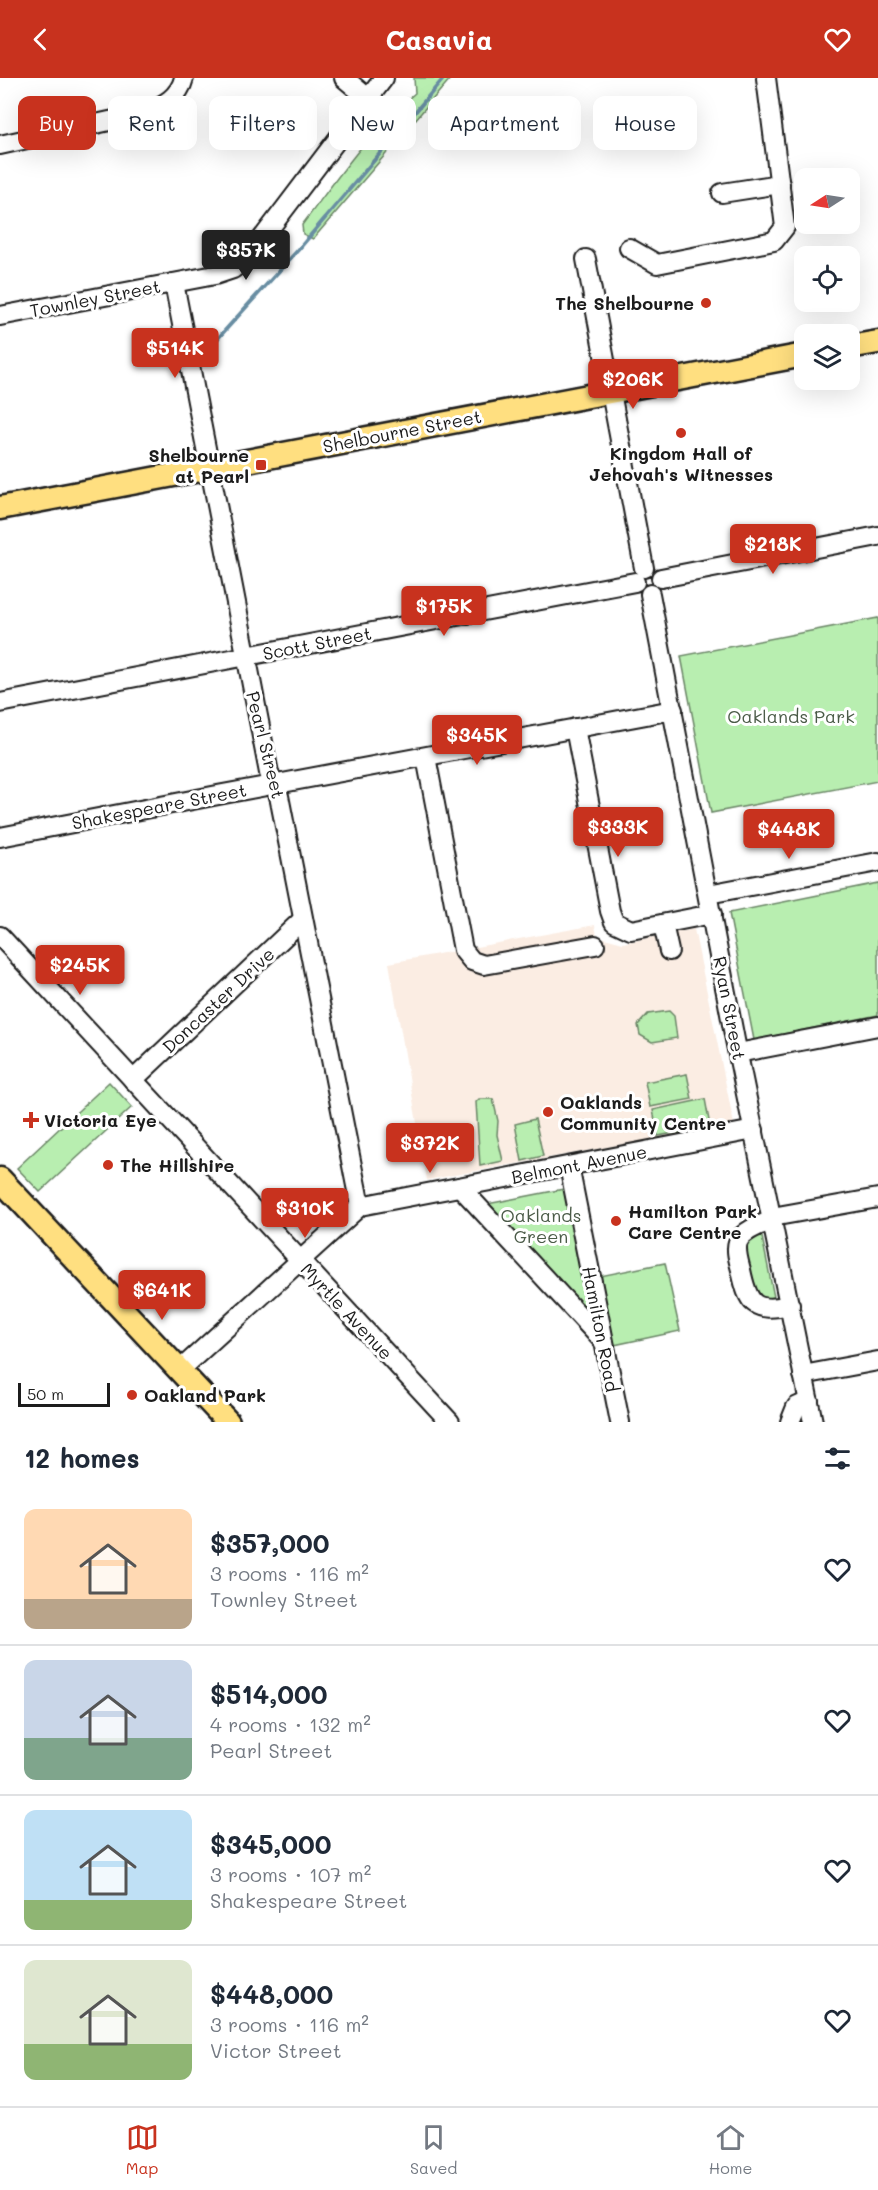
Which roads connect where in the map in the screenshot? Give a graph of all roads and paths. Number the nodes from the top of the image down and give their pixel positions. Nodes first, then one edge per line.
1 (184, 78) edge
2 (344, 78) edge
3 (384, 78) edge
4 (766, 78) edge
5 (365, 96) edge
6 (371, 96) edge
7 (0, 145) edge
8 (330, 150) edge
9 (780, 184) junction
10 (722, 193) dead end
11 (629, 248) dead end
12 (586, 259) dead end
13 (174, 283) junction
14 (0, 316) edge
15 (878, 342) edge
16 (860, 345) edge
17 (794, 358) edge
18 (611, 390) junction
19 (211, 468) junction
20 (0, 508) edge
21 (878, 536) edge
22 (640, 575) junction
23 (661, 578) junction
24 (650, 594) junction
25 (246, 656) junction
26 (0, 703) edge
27 (673, 710) junction
28 (575, 728) junction
29 (426, 757) junction
30 (274, 783) junction
31 (0, 837) edge
32 (878, 862) edge
33 (708, 894) junction
34 (711, 914) junction
35 (302, 920) junction
36 (663, 924) junction
37 (0, 936) edge
38 (595, 945) dead end
39 (669, 951) dead end
40 (878, 1026) edge
41 (738, 1053) junction
42 (133, 1080) junction
43 (754, 1130) junction
44 (569, 1166) junction
45 (0, 1179) edge
46 (460, 1187) junction
47 (878, 1198) edge
48 (360, 1206) junction
49 (773, 1218) junction
50 (300, 1260) junction
51 (790, 1305) junction
52 (603, 1341) junction
53 (878, 1361) edge
54 (180, 1370) junction
55 (803, 1375) junction
56 (808, 1401) junction
57 (228, 1422) edge
58 (450, 1422) edge
59 (620, 1422) edge
60 (790, 1422) edge
61 (813, 1422) edge

1 - 7 street
2 - 5 street
3 - 6 street, Townley Street
4 - 9 street
8 - 13 street, Townley Street
9 - 10 street
9 - 11 street
12 - 18 street
13 - 14 street, Townley Street
13 - 19 street, Pearl Street
15 - 16 main road
17 - 18 main road, Shelbourne Street
18 - 19 main road, Shelbourne Street
18 - 22 street
19 - 20 main road, Shelbourne Street
19 - 25 street, Pearl Street
21 - 23 street
22 - 23 street
22 - 24 street
22 - 25 street, Scott Street
23 - 24 street
24 - 27 street, Ryan Street
25 - 26 street, Scott Street
25 - 30 street, Pearl Street
27 - 28 street, Shakespeare Street
27 - 33 street, Ryan Street
28 - 29 street, Shakespeare Street
28 - 36 street
29 - 30 street, Shakespeare Street
29 - 38 street
30 - 31 street, Shakespeare Street
30 - 35 street, Pearl Street
32 - 33 street
33 - 34 street, Ryan Street
34 - 36 street
34 - 41 street, Ryan Street
35 - 42 street, Doncaster Drive
35 - 48 street, Pearl Street
36 - 39 street
37 - 42 street, Myrtle Avenue
40 - 41 street
41 - 43 street, Ryan Street
42 - 50 street, Myrtle Avenue
43 - 44 street, Belmont Avenue
43 - 49 street, Ryan Street
44 - 46 street, Belmont Avenue
44 - 52 street, Hamilton Road
45 - 54 main road
46 - 48 street, Belmont Avenue
46 - 52 street
47 - 49 street
48 - 50 street
49 - 51 street, Ryan Street
49 - 51 street
50 - 54 street
50 - 58 street, Myrtle Avenue
51 - 55 street, Ryan Street
52 - 59 street, Hamilton Road
53 - 55 street
54 - 57 main road
55 - 56 street, Ryan Street
56 - 60 street
56 - 61 street, Ryan Street

